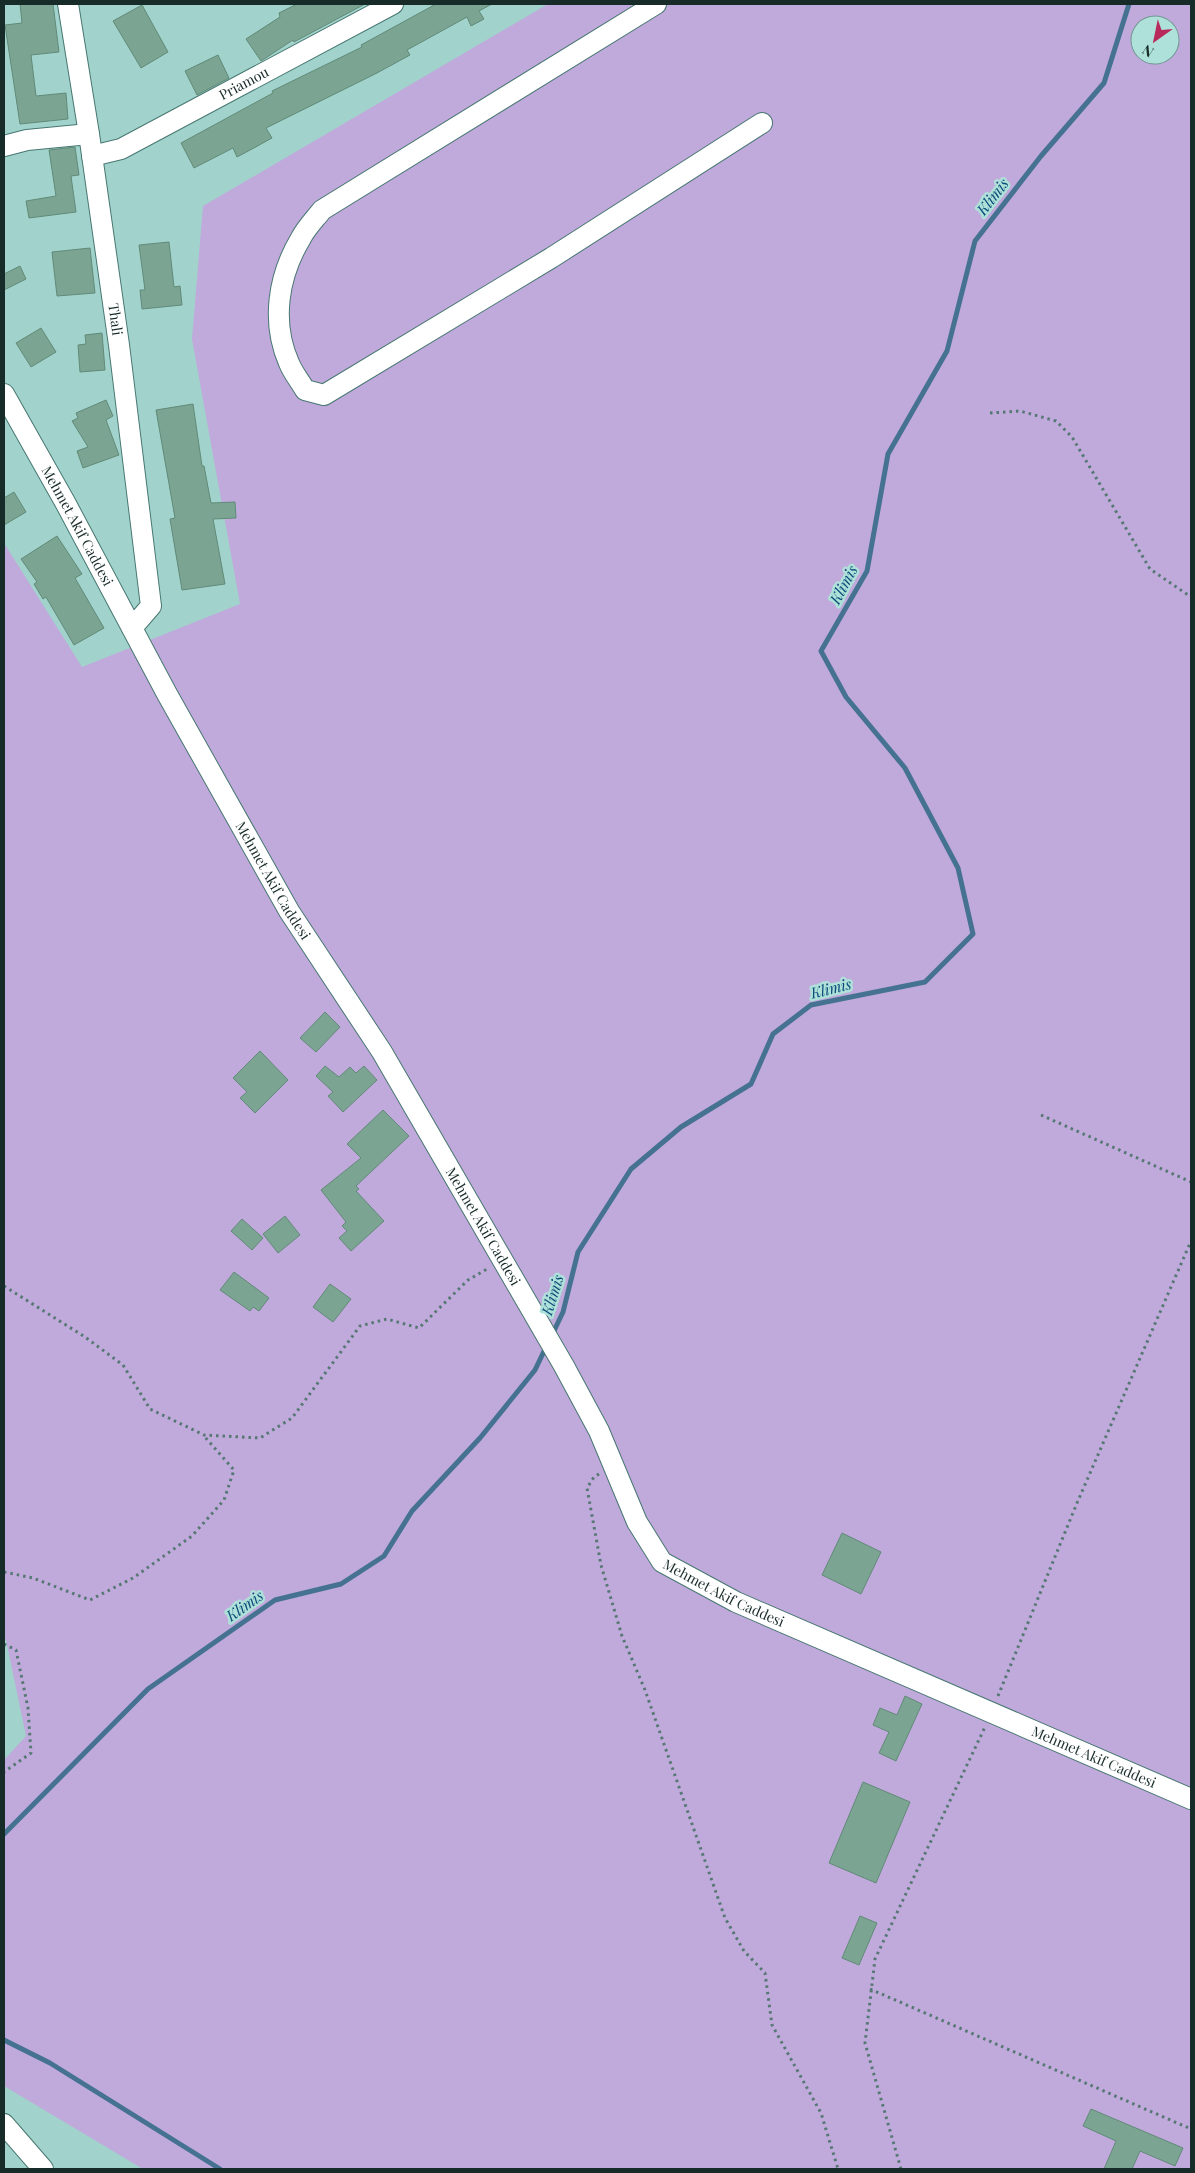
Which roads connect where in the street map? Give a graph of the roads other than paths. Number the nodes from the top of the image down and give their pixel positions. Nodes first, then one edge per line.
1 (393, 4) edge
2 (656, 4) edge
3 (73, 6) edge
4 (762, 123) dead end
5 (89, 134) junction
6 (4, 146) edge
7 (92, 156) junction
8 (4, 394) edge
9 (132, 628) junction
10 (1191, 1799) edge
11 (4, 2124) edge
12 (43, 2169) edge

1 - 7 street, Priamou
2 - 4 street
3 - 5 street, Thali
5 - 6 street
5 - 7 street, Thali
7 - 9 street, Thali
8 - 9 street, Mehmet Akif Caddesi
9 - 10 street, Mehmet Akif Caddesi
11 - 12 street

